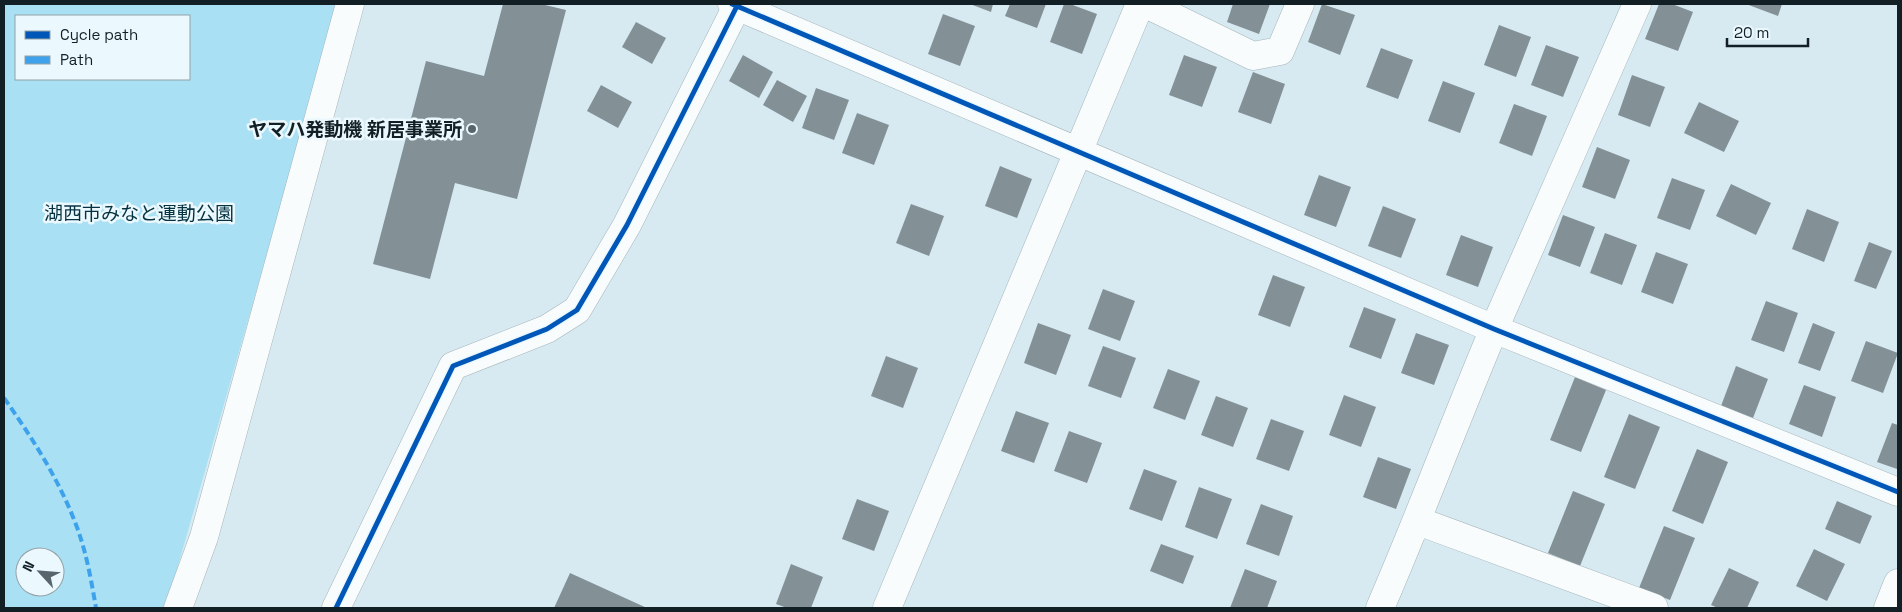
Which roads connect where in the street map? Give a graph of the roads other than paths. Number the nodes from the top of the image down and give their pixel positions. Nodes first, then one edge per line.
1 (350, 4) edge
2 (1140, 4) edge
3 (1146, 4) edge
4 (1300, 4) edge
5 (1637, 4) edge
6 (735, 5) edge
7 (1077, 150) junction
8 (1494, 329) junction
9 (1898, 492) edge
10 (1418, 522) junction
11 (1898, 583) edge
12 (1643, 606) edge
13 (178, 608) edge
14 (336, 608) edge
15 (887, 608) edge
16 (1380, 608) edge
17 (1888, 608) edge

1 - 13 street
2 - 7 street
3 - 4 street
5 - 8 street
6 - 7 street
6 - 14 street
7 - 8 street
7 - 15 street
8 - 9 street
8 - 10 street
10 - 12 street
10 - 16 street
11 - 17 street

